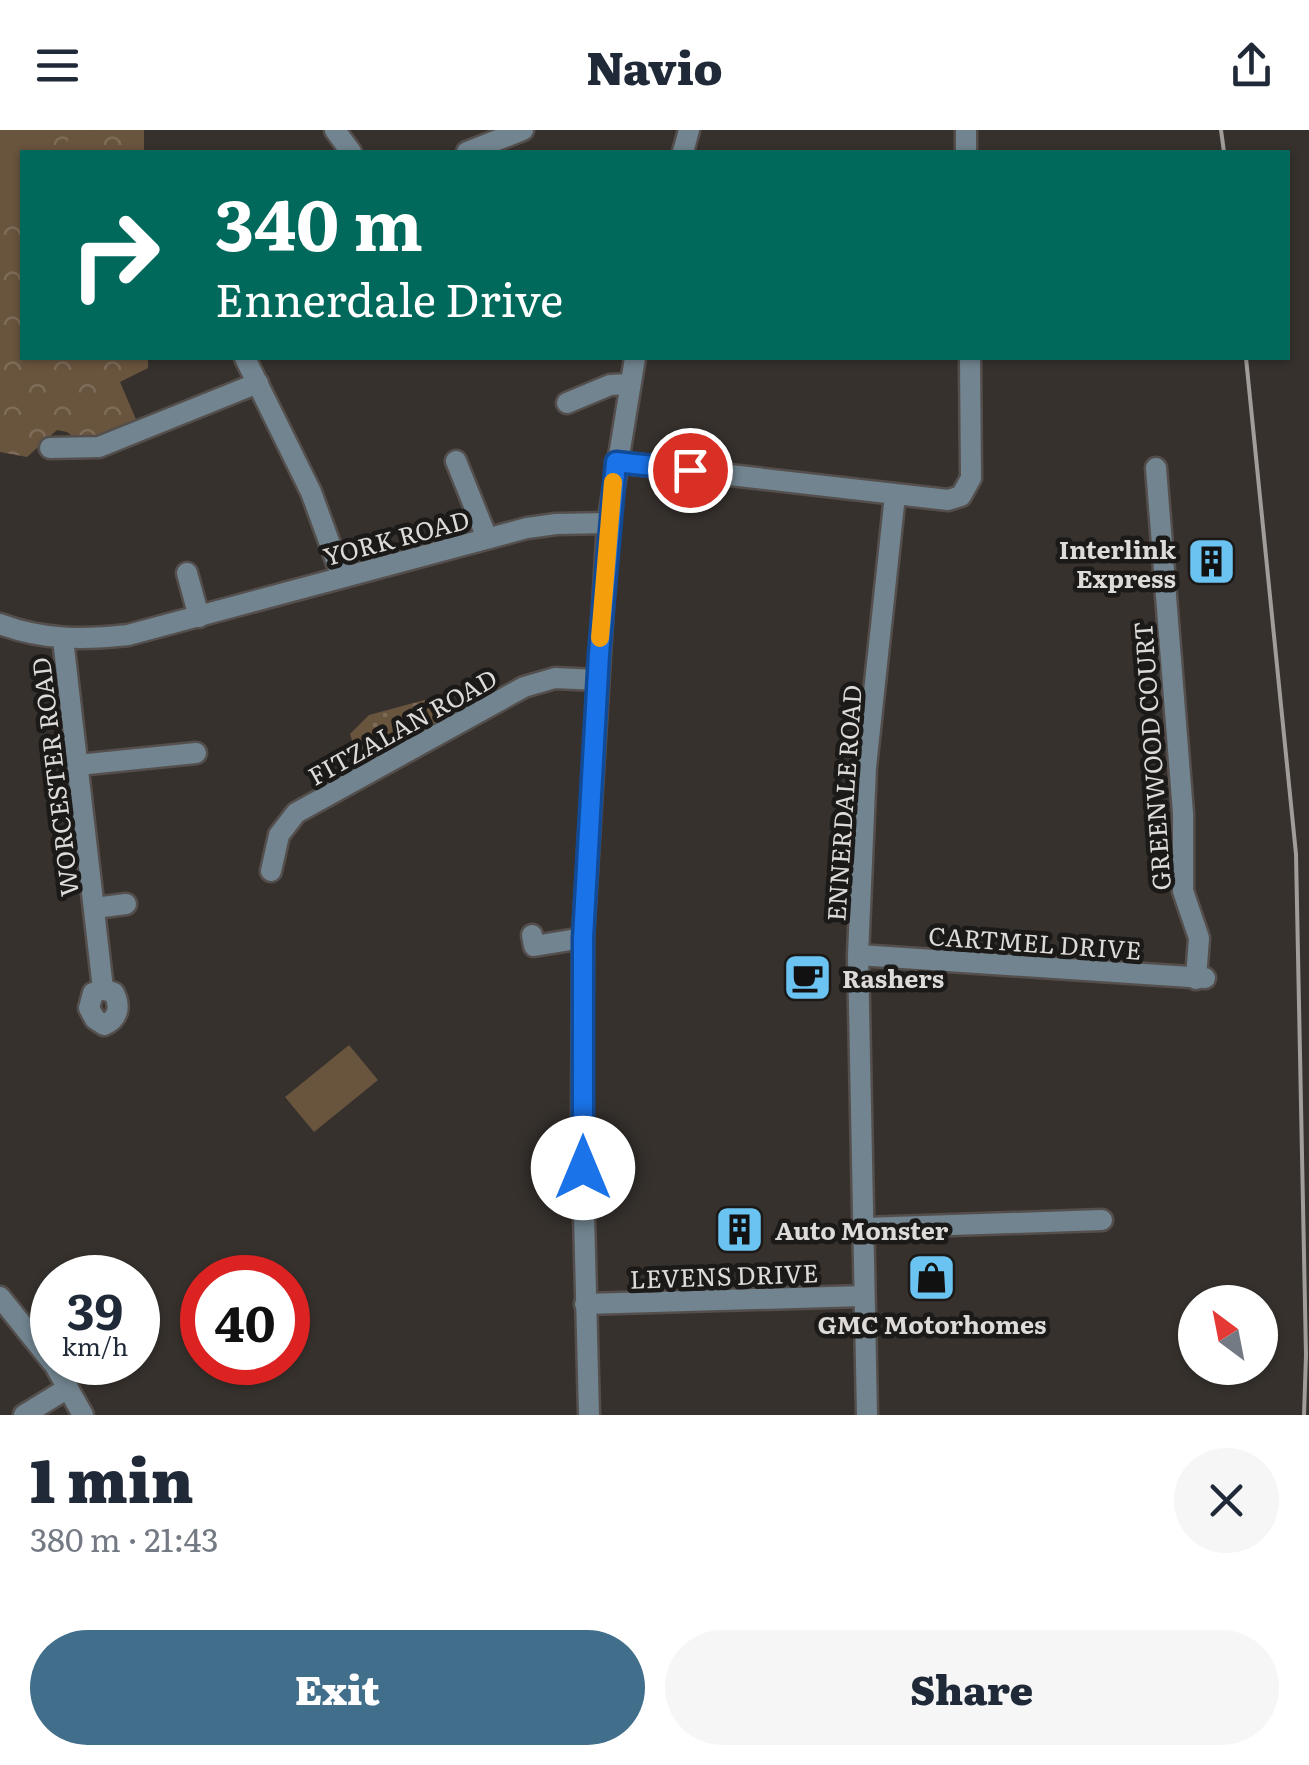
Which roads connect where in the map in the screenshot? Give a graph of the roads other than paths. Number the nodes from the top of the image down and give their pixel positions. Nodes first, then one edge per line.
1 (523, 130) edge
2 (487, 137) edge
3 (246, 360) edge
4 (635, 360) edge
5 (970, 360) edge
6 (258, 384) junction
7 (629, 384) junction
8 (567, 404) dead end
9 (61, 443) dead end
10 (456, 461) dead end
11 (616, 462) junction
12 (1156, 468) dead end
13 (896, 494) junction
14 (608, 524) junction
15 (488, 538) junction
16 (188, 573) dead end
17 (342, 577) junction
18 (199, 617) junction
19 (0, 624) edge
20 (63, 639) junction
21 (597, 680) junction
22 (196, 753) dead end
23 (78, 765) junction
24 (271, 871) dead end
25 (126, 904) dead end
26 (94, 908) junction
27 (532, 935) dead end
28 (583, 938) junction
29 (858, 955) junction
30 (1202, 979) joint
31 (103, 989) dead end
32 (1102, 1220) dead end
33 (864, 1228) junction
34 (864, 1296) junction
35 (0, 1298) edge
36 (585, 1304) junction
37 (30, 1334) edge
38 (66, 1385) edge
39 (68, 1388) junction
40 (24, 1415) edge
41 (83, 1415) edge
42 (588, 1415) edge
43 (866, 1415) edge

1 - 2 street
3 - 6 street
4 - 7 street
5 - 13 street
6 - 9 street
6 - 17 street
7 - 8 street
7 - 11 street
10 - 15 street
11 - 13 street
11 - 14 street
12 - 30 street, GREENWOOD COURT
13 - 29 street, ENNERDALE ROAD
14 - 15 street, YORK ROAD
14 - 21 street
15 - 17 street, YORK ROAD
16 - 18 street
17 - 18 street, YORK ROAD
18 - 20 street, YORK ROAD
19 - 20 street, YORK ROAD
20 - 23 street, WORCESTER ROAD
21 - 24 street, FITZALAN ROAD
21 - 28 street
22 - 23 street
23 - 26 street, WORCESTER ROAD
25 - 26 street, WORCESTER ROAD
26 - 31 street, WORCESTER ROAD
27 - 28 street
28 - 36 street
29 - 30 street, CARTMEL DRIVE
29 - 33 street, ENNERDALE ROAD
32 - 33 street
33 - 34 street, ENNERDALE ROAD
34 - 36 street, LEVENS DRIVE
34 - 43 street, ENNERDALE ROAD
35 - 37 street
36 - 42 street
38 - 39 street
39 - 40 street
39 - 41 street

